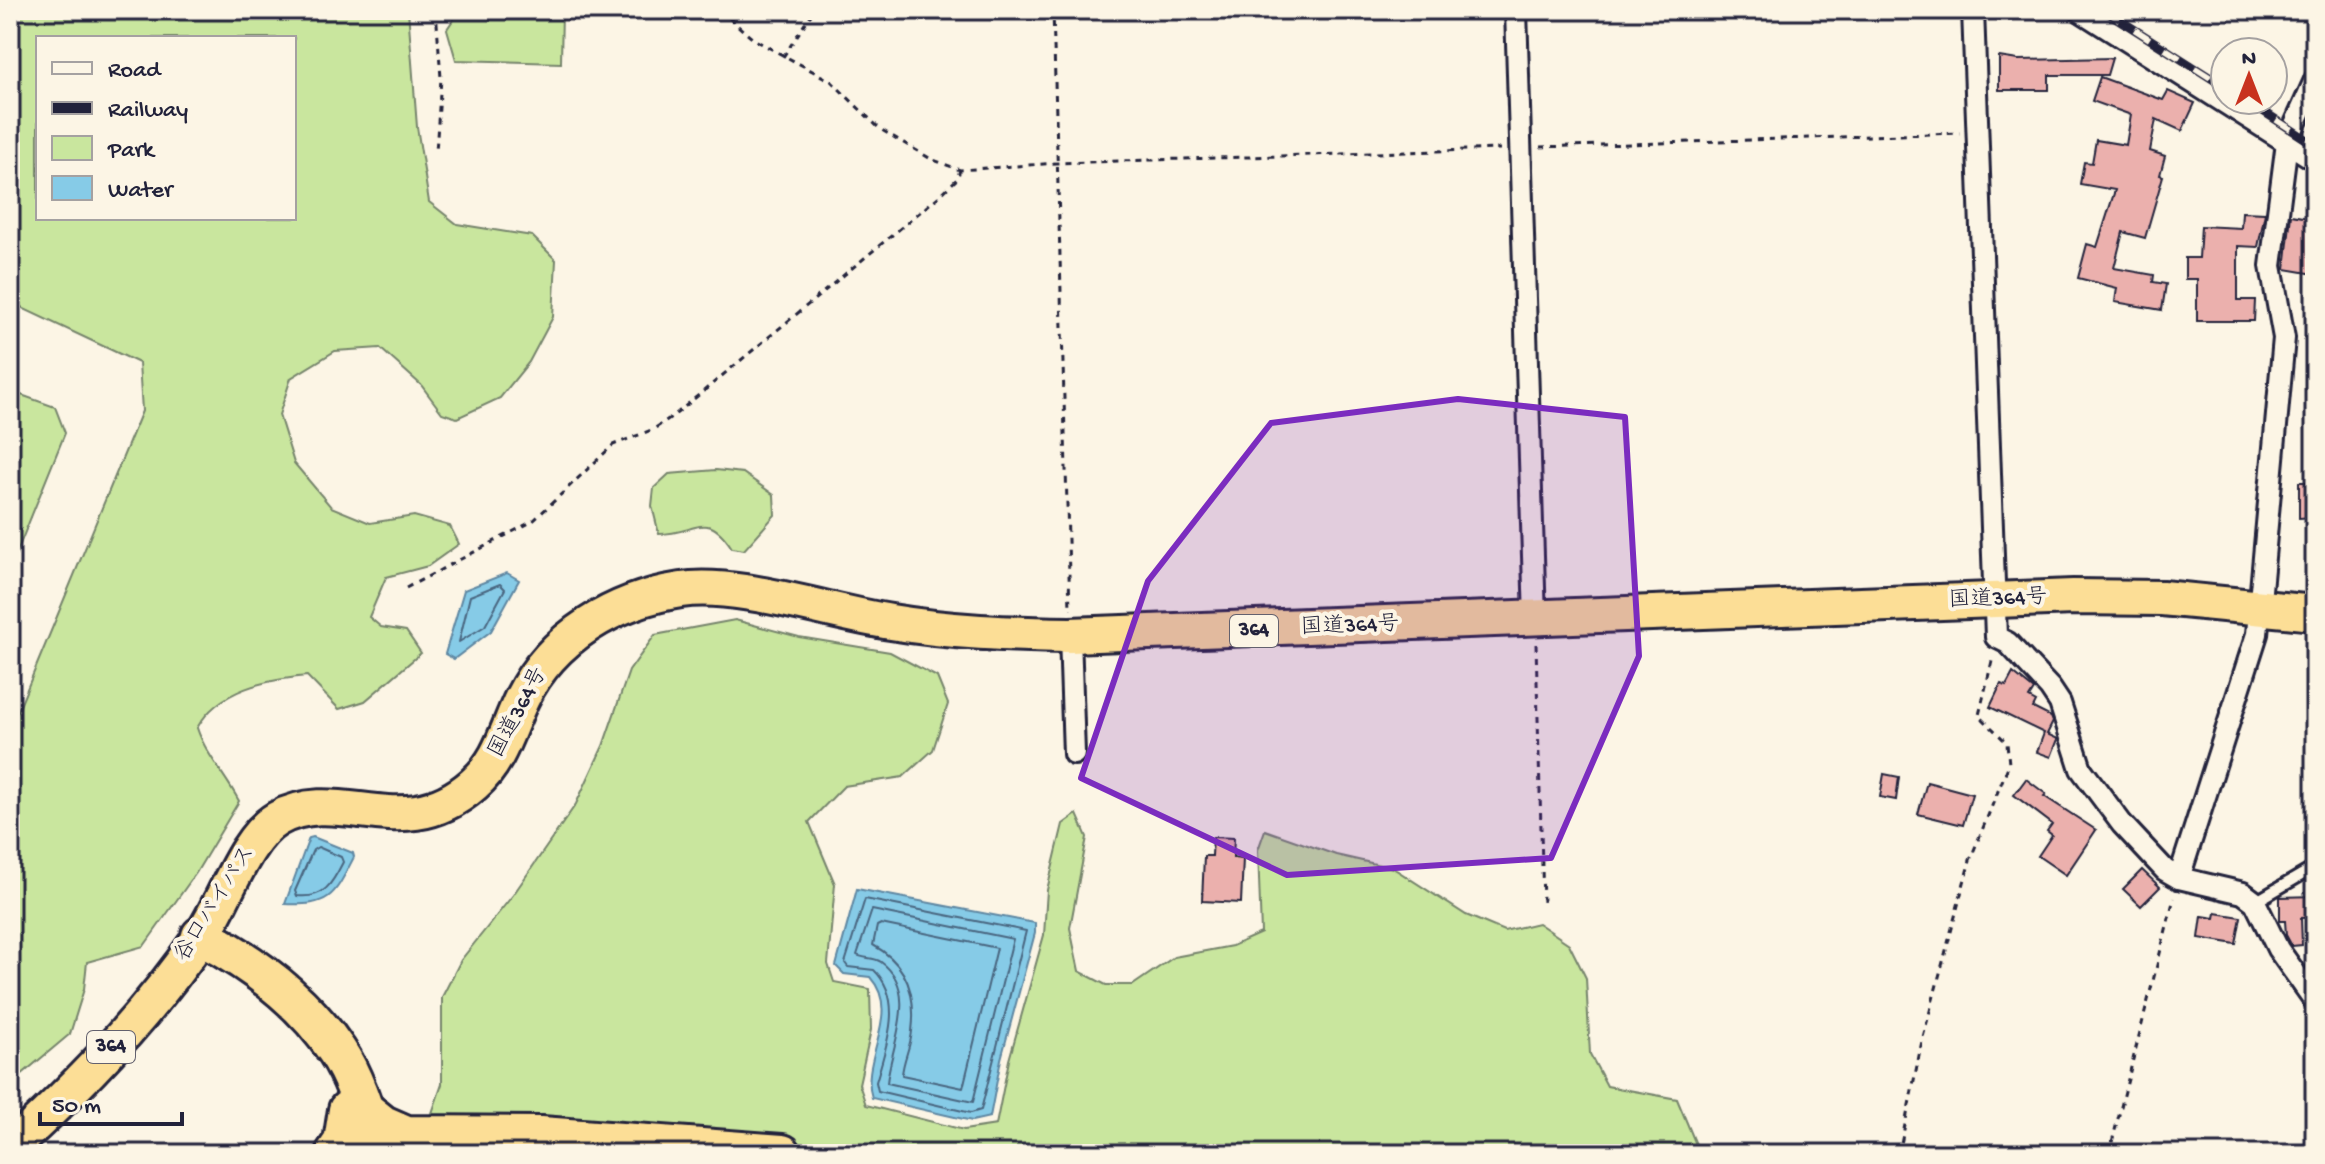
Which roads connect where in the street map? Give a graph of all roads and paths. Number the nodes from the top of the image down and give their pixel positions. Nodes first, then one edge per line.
1 (436, 10) edge
2 (720, 10) edge
3 (814, 10) edge
4 (1053, 10) edge
5 (1516, 10) edge
6 (1973, 10) edge
7 (2079, 10) edge
8 (783, 57) junction
9 (2315, 80) edge
10 (1977, 133) junction
11 (2287, 142) junction
12 (1521, 148) junction
13 (436, 152) dead end
14 (2315, 160) edge
15 (1057, 163) junction
16 (960, 170) junction
17 (406, 588) dead end
18 (1995, 599) junction
19 (2260, 605) junction
20 (2315, 613) edge
21 (1535, 620) junction
22 (1070, 635) junction
23 (1996, 637) junction
24 (1074, 754) dead end
25 (298, 811) joint
26 (2315, 867) edge
27 (2179, 878) junction
28 (2255, 902) junction
29 (1543, 904) dead end
30 (201, 936) junction
31 (2315, 1001) edge
32 (355, 1110) junction
33 (10, 1148) edge
34 (772, 1153) edge
35 (335, 1154) edge
36 (363, 1154) edge
37 (378, 1154) edge
38 (782, 1154) edge
39 (1899, 1154) edge
40 (2109, 1154) edge

1 - 13 path
2 - 8 path
3 - 8 path
4 - 15 path
5 - 12 street
6 - 10 street
7 - 11 street
8 - 16 path
9 - 11 street
10 - 12 path
10 - 18 street
11 - 14 street
11 - 19 street
12 - 15 path
12 - 21 street
15 - 16 path
15 - 22 path
16 - 17 path
18 - 19 highway, 国道364号 / 364
18 - 21 highway, 国道364号 / 364
18 - 23 street
19 - 20 highway, 国道364号 / 364
19 - 27 street
21 - 22 highway, 国道364号 / 364
21 - 29 path
22 - 24 street
22 - 25 highway, 国道364号 / 364
23 - 27 street
23 - 39 path
25 - 30 highway, 谷口バイパス / 364
26 - 28 lane
27 - 28 street
27 - 40 path
28 - 31 street
30 - 32 highway
30 - 33 highway, 谷口バイパス / 364
32 - 34 highway
32 - 35 highway
32 - 36 highway
32 - 37 highway
34 - 38 highway

